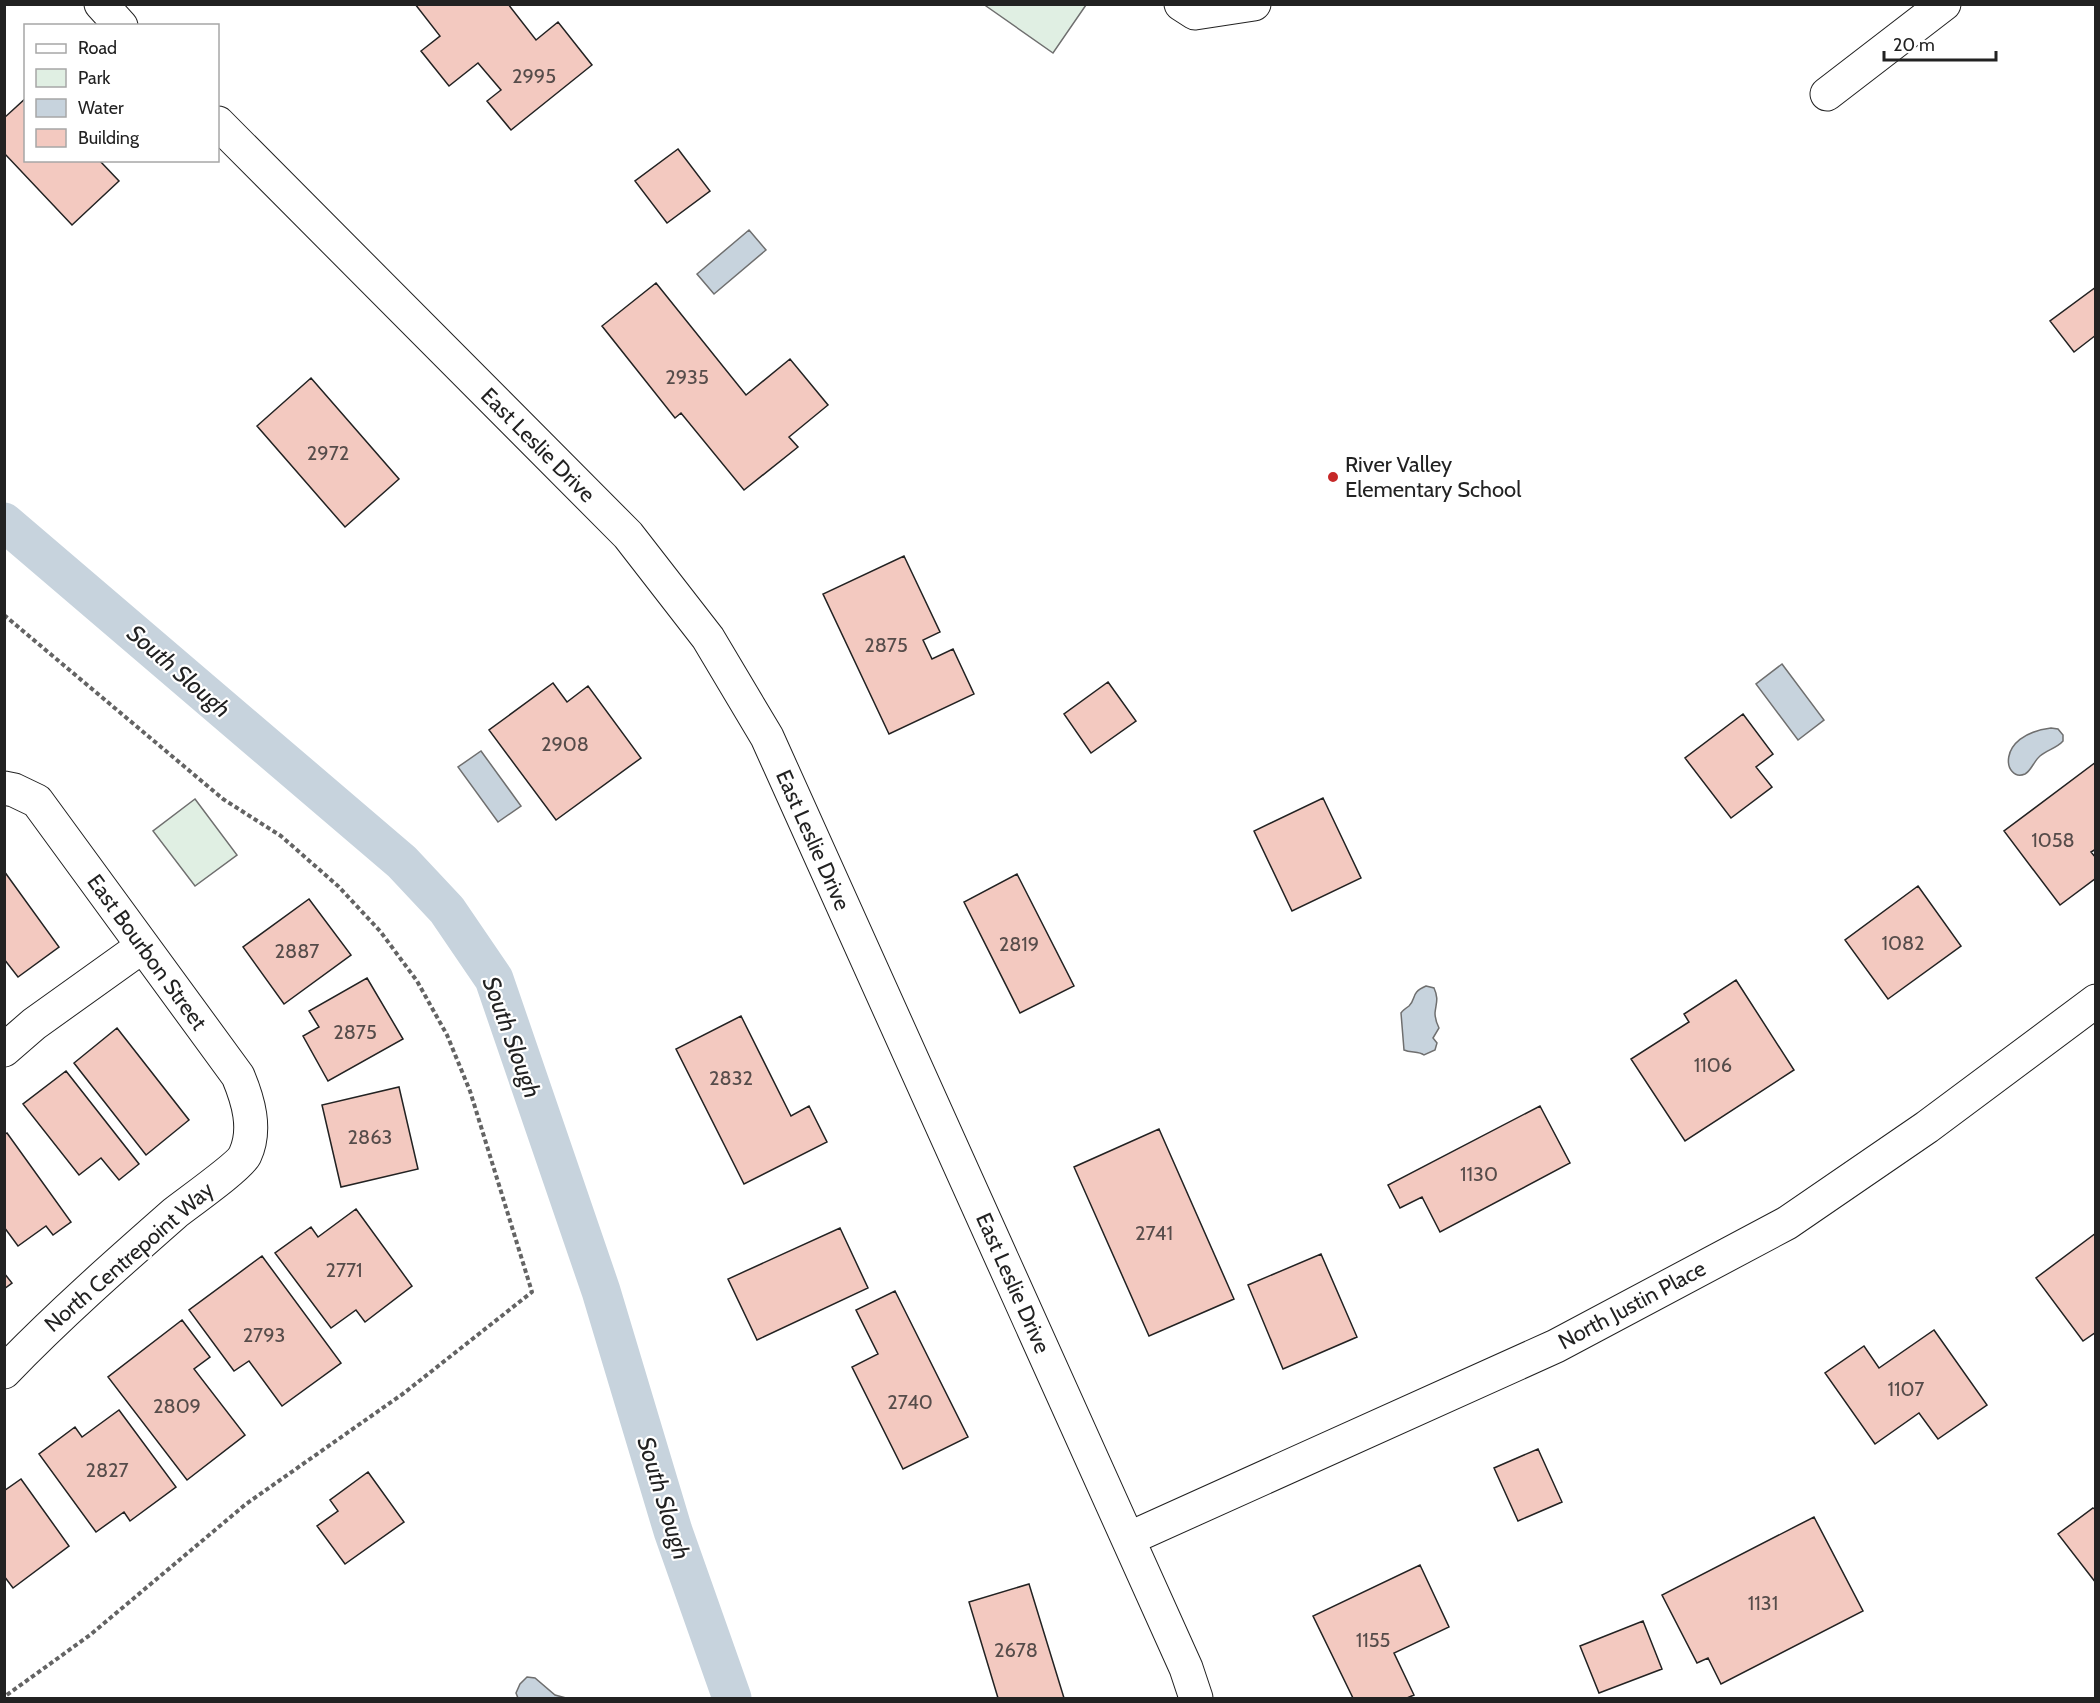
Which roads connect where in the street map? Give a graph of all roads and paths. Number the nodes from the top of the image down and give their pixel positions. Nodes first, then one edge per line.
1 (101, 4) edge
2 (1181, 4) edge
3 (1254, 4) edge
4 (1944, 4) edge
5 (119, 24) edge
6 (1827, 94) dead end
7 (219, 124) edge
8 (4, 615) edge
9 (4, 788) edge
10 (143, 946) junction
11 (2096, 1001) edge
12 (4, 1050) edge
13 (251, 1142) joint
14 (4, 1372) edge
15 (1128, 1539) junction
16 (4, 1697) edge
17 (1196, 1698) edge

1 - 5 street
2 - 3 street
4 - 6 street
7 - 15 street, East Leslie Drive
8 - 16 path
9 - 10 street, East Bourbon Street
10 - 12 street
10 - 13 street, East Bourbon Street
11 - 15 street, North Justin Place
13 - 14 street, North Centrepoint Way
15 - 17 street, East Leslie Drive

